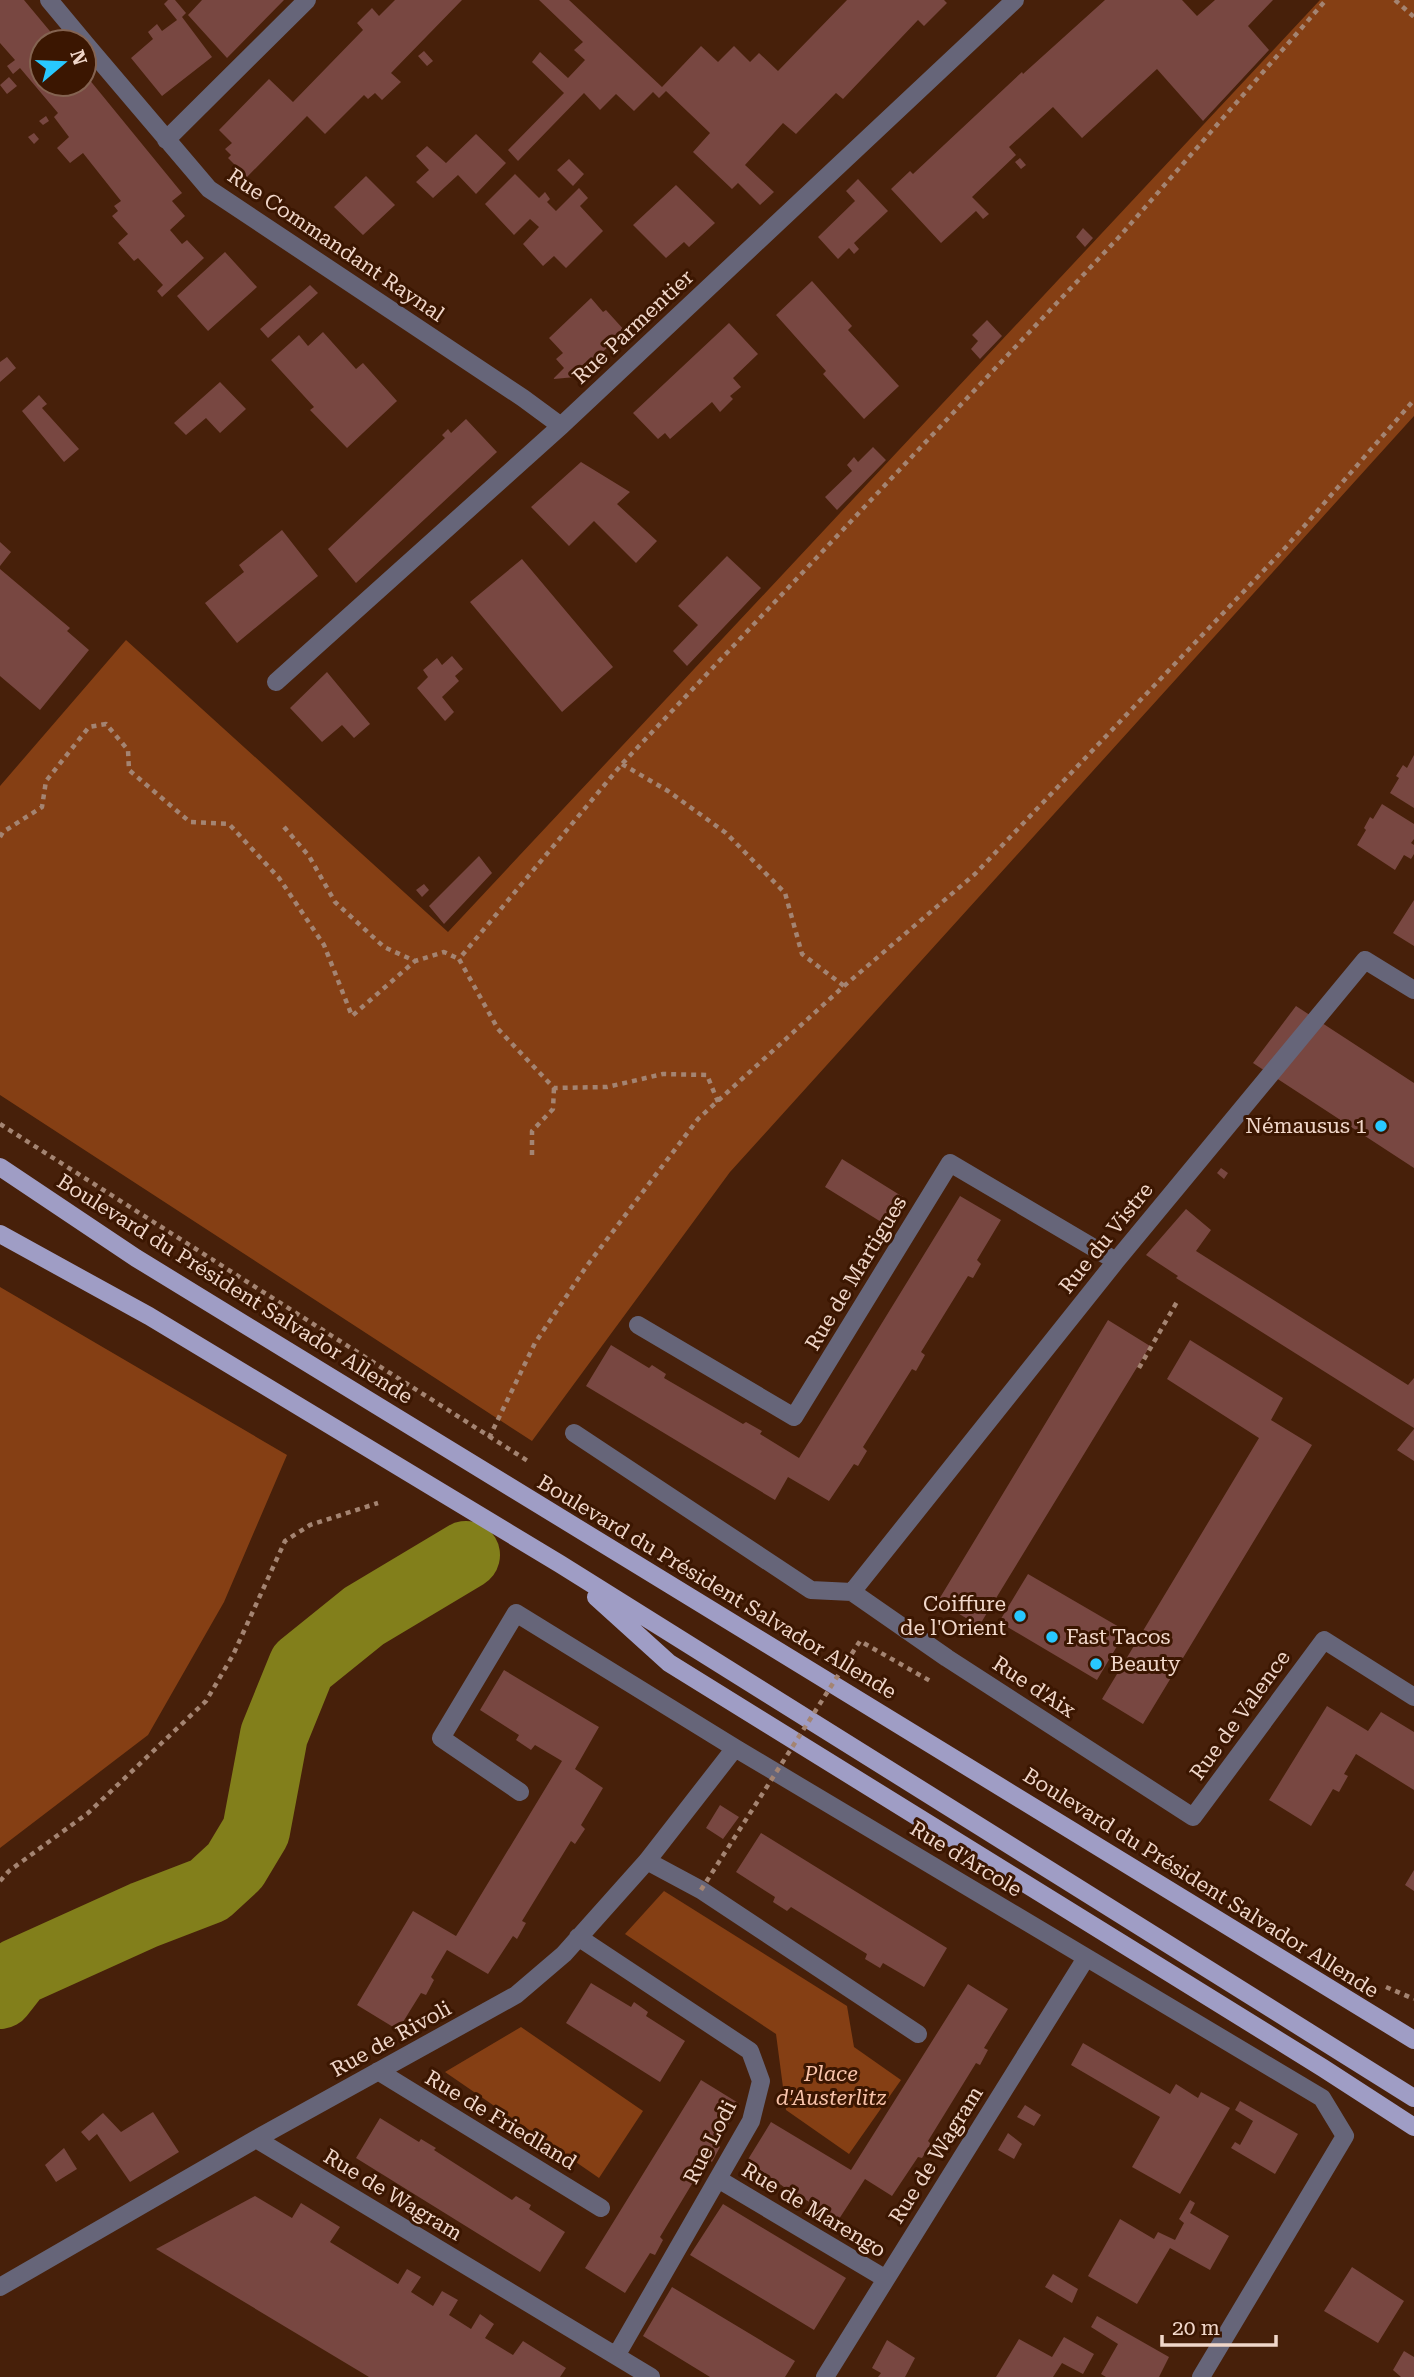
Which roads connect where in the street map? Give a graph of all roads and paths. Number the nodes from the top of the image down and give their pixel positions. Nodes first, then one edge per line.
1 (49, 0) edge
2 (307, 0) edge
3 (1015, 0) edge
4 (1326, 0) edge
5 (1395, 0) edge
6 (1414, 17) edge
7 (72, 28) edge
8 (98, 59) edge
9 (166, 140) junction
10 (1414, 400) edge
11 (561, 426) junction
12 (276, 682) dead end
13 (622, 764) junction
14 (284, 827) dead end
15 (0, 837) edge
16 (459, 958) junction
17 (415, 961) junction
18 (844, 986) junction
19 (1414, 990) edge
20 (554, 1087) junction
21 (718, 1102) junction
22 (0, 1124) edge
23 (532, 1155) dead end
24 (0, 1167) edge
25 (0, 1234) edge
26 (1116, 1261) junction
27 (1178, 1300) dead end
28 (638, 1325) dead end
29 (1139, 1368) dead end
30 (575, 1433) dead end
31 (490, 1437) junction
32 (476, 1467) junction
33 (378, 1503) dead end
34 (560, 1564) junction
35 (852, 1592) junction
36 (932, 1682) dead end
37 (1414, 1697) edge
38 (735, 1748) junction
39 (520, 1792) dead end
40 (1193, 1817) joint
41 (648, 1861) junction
42 (0, 1881) edge
43 (701, 1890) junction
44 (578, 1937) junction
45 (1086, 1958) junction
46 (1374, 2016) junction
47 (1414, 2024) edge
48 (918, 2034) dead end
49 (1414, 2040) edge
50 (378, 2071) junction
51 (1414, 2098) edge
52 (1414, 2127) edge
53 (256, 2139) junction
54 (718, 2179) junction
55 (601, 2208) dead end
56 (886, 2279) junction
57 (0, 2287) edge
58 (616, 2356) junction
59 (651, 2377) edge
60 (825, 2377) edge
61 (1201, 2377) edge

1 - 7 street, Rue Commandant Raynal
2 - 9 street
3 - 11 street, Rue Parmentier
4 - 13 path
5 - 6 path
8 - 9 street, Rue Commandant Raynal
9 - 11 street, Rue Commandant Raynal
10 - 18 path
11 - 12 street, Rue Parmentier
13 - 16 path
13 - 18 path
14 - 17 path
15 - 17 path
16 - 17 path
16 - 20 path
18 - 21 path
19 - 26 street, Rue du Vistre
20 - 21 path
20 - 23 path
21 - 31 path
22 - 31 path
24 - 32 main road, Boulevard du Président Salvador Allende
25 - 34 main road
26 - 28 street, Rue de Martigues
26 - 35 street, Rue du Vistre
27 - 29 path
30 - 35 street
31 - 32 path
32 - 46 main road, Boulevard du Président Salvador Allende
33 - 42 path
34 - 51 main road
34 - 52 main road
35 - 40 street, Rue d'Aix
36 - 43 path, bridge
37 - 40 street, Rue de Valence
38 - 39 street, Rue d'Arcole
38 - 41 street, Rue de Rivoli
38 - 45 street, Rue d'Arcole
41 - 43 street
41 - 44 street, Rue de Rivoli
43 - 48 street
44 - 50 street, Rue de Rivoli
44 - 54 street, Rue Lodi
45 - 56 street, Rue de Wagram
45 - 61 street, Rue d'Arcole
46 - 47 main road
46 - 49 main road, Boulevard du Président Salvador Allende
50 - 53 street, Rue de Rivoli
50 - 55 street, Rue de Friedland
53 - 57 street, Rue de Rivoli
53 - 58 street, Rue de Wagram
54 - 56 street, Rue de Marengo
54 - 58 street, Rue Lodi
56 - 60 street, Rue de Wagram
58 - 59 street, Rue de Wagram

